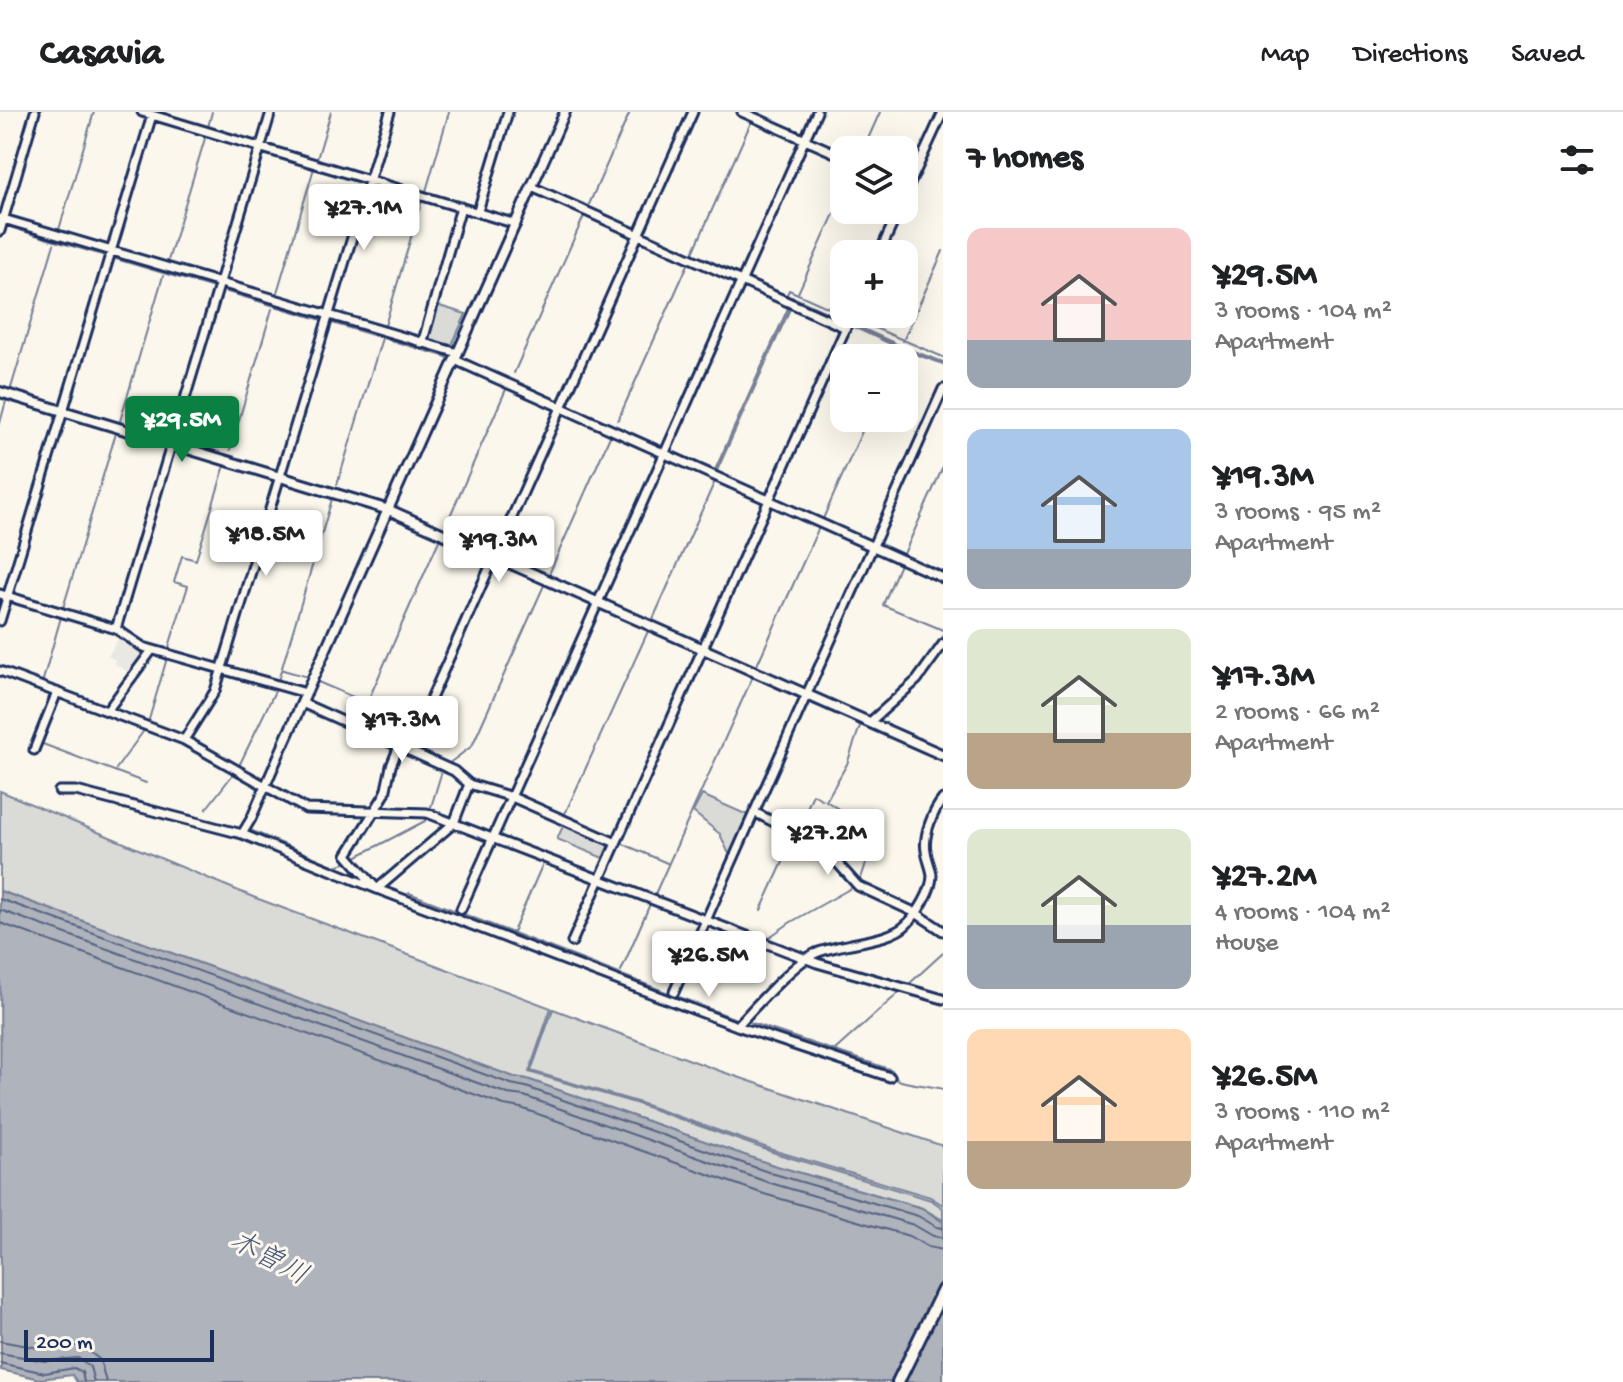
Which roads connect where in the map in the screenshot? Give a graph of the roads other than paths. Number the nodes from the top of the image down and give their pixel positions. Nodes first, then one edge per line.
1 (35, 112) edge
2 (142, 112) edge
3 (271, 112) edge
4 (390, 112) edge
5 (508, 112) edge
6 (565, 112) edge
7 (693, 112) edge
8 (742, 112) edge
9 (817, 112) edge
10 (943, 112) edge
11 (152, 114) edge
12 (805, 140) junction
13 (261, 147) junction
14 (830, 151) edge
15 (918, 163) edge
16 (369, 180) junction
17 (532, 187) junction
18 (461, 207) junction
19 (478, 211) junction
20 (511, 222) junction
21 (2, 223) edge
22 (638, 235) junction
23 (110, 254) junction
24 (742, 281) junction
25 (220, 287) junction
26 (830, 316) edge
27 (328, 319) junction
28 (846, 328) edge
29 (422, 344) junction
30 (456, 357) junction
31 (943, 389) edge
32 (0, 392) edge
33 (562, 405) junction
34 (63, 411) junction
35 (172, 444) junction
36 (666, 451) junction
37 (280, 477) junction
38 (769, 501) junction
39 (389, 510) junction
40 (872, 547) junction
41 (494, 556) junction
42 (943, 578) edge
43 (4, 595) edge
44 (598, 601) junction
45 (0, 621) edge
46 (116, 629) junction
47 (943, 644) edge
48 (703, 648) junction
49 (152, 650) junction
50 (222, 670) junction
51 (0, 671) edge
52 (57, 692) junction
53 (807, 695) junction
54 (304, 698) junction
55 (108, 709) junction
56 (870, 722) junction
57 (185, 739) junction
58 (284, 743) joint
59 (399, 746) junction
60 (34, 750) dead end
61 (408, 750) junction
62 (943, 755) edge
63 (469, 784) junction
64 (265, 787) junction
65 (59, 791) dead end
66 (512, 797) junction
67 (943, 799) edge
68 (374, 811) junction
69 (754, 812) junction
70 (454, 823) junction
71 (242, 834) junction
72 (493, 838) junction
73 (616, 843) junction
74 (599, 880) junction
75 (377, 889) junction
76 (461, 909) dead end
77 (916, 913) junction
78 (706, 922) junction
79 (943, 931) edge
80 (572, 942) dead end
81 (806, 959) junction
82 (674, 992) dead end
83 (943, 999) edge
84 (737, 1026) junction
85 (890, 1077) dead end
86 (943, 1290) edge
87 (898, 1382) edge

1 - 21 street
2 - 11 street
3 - 13 street
4 - 16 street
5 - 19 street
6 - 17 street
7 - 22 street
8 - 12 street
9 - 12 street
10 - 15 street
11 - 13 street
11 - 23 street
12 - 14 street
12 - 24 street
13 - 16 street
13 - 25 street
16 - 18 street
16 - 27 street
17 - 20 street
17 - 22 street
18 - 19 street
18 - 29 street
19 - 20 street
20 - 30 street
21 - 23 street
22 - 24 street
22 - 33 street
23 - 25 street
23 - 34 street
24 - 26 street
24 - 36 street
25 - 27 street
25 - 35 street
27 - 29 street
27 - 37 street
28 - 38 street
29 - 30 street
30 - 33 street
30 - 39 street
31 - 40 street
32 - 34 street
33 - 36 street
33 - 41 street
34 - 35 street
34 - 43 street
35 - 37 street
35 - 46 street
36 - 38 street
36 - 44 street
37 - 39 street
37 - 50 street
38 - 40 street
38 - 48 street
39 - 41 street
39 - 54 street
40 - 42 street
40 - 53 street
41 - 44 street
41 - 61 street
43 - 45 street
43 - 46 street
44 - 48 street
44 - 66 street
46 - 49 street
47 - 56 street
48 - 53 street
48 - 73 street
49 - 50 street
49 - 55 street
50 - 54 street
50 - 57 street
51 - 52 street
52 - 55 street
52 - 60 street
53 - 56 street
53 - 69 street
54 - 58 street
54 - 59 street
55 - 57 street
56 - 62 street
57 - 64 street
58 - 64 street
59 - 61 street
59 - 68 street
61 - 63 street
63 - 66 street
63 - 70 street
64 - 68 street
64 - 71 street
65 - 71 street
66 - 72 street
66 - 73 street
67 - 77 street
68 - 70 street
68 - 75 street
69 - 77 street
69 - 78 street
70 - 72 street
70 - 75 street
71 - 75 street
72 - 74 street
72 - 76 street
73 - 74 street
74 - 78 street
74 - 80 street
75 - 84 street
77 - 79 street
77 - 81 street
78 - 81 street
78 - 82 street
81 - 83 street
81 - 84 street
84 - 85 street
86 - 87 main road

